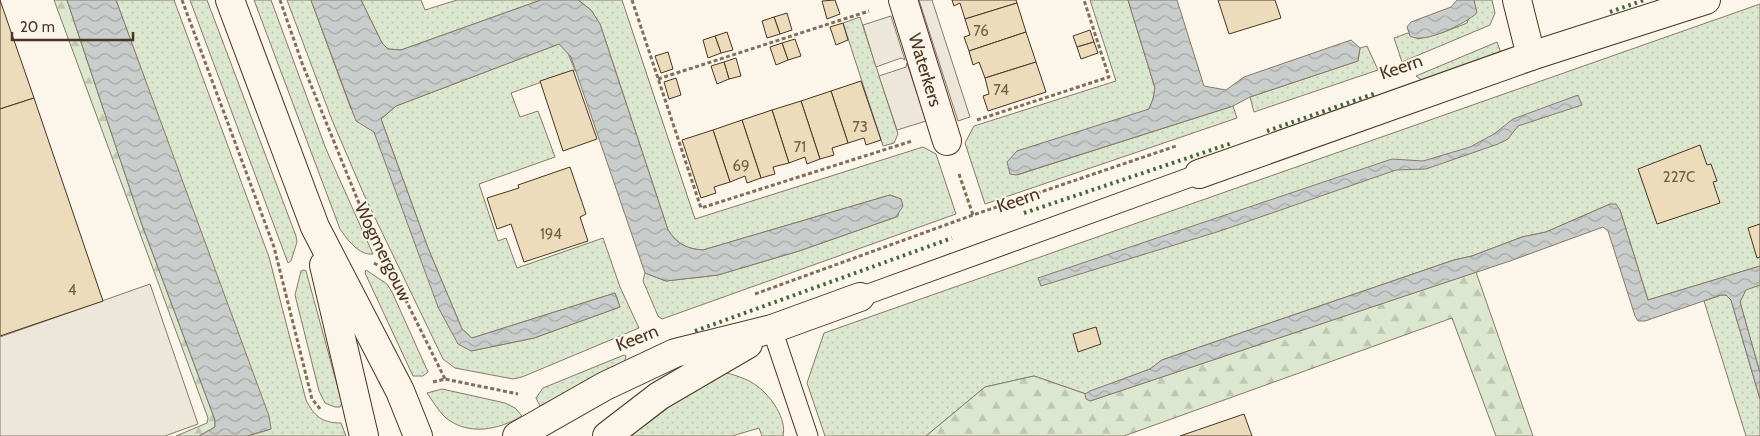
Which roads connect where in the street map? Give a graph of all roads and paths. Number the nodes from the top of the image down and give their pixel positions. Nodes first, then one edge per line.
1 (182, 0) edge
2 (230, 0) edge
3 (280, 0) edge
4 (632, 0) edge
5 (903, 0) edge
6 (1084, 0) edge
7 (1517, 0) edge
8 (1706, 0) edge
9 (1531, 56) junction
10 (658, 79) junction
11 (946, 136) junction
12 (1184, 143) dead end
13 (1199, 174) joint
14 (973, 216) junction
15 (315, 227) junction
16 (285, 292) dead end
17 (748, 297) dead end
18 (860, 297) joint
19 (772, 329) junction
20 (541, 421) junction
21 (364, 436) edge
22 (418, 436) edge
23 (517, 436) edge
24 (607, 436) edge
25 (808, 436) edge

1 - 16 path
2 - 15 street
3 - 20 path, Wogmergouw
4 - 10 path
5 - 10 path
5 - 11 street, Waterkers
6 - 11 path
7 - 9 street
8 - 9 street, Keern
9 - 13 street, Keern
10 - 11 path
11 - 14 path
12 - 14 path, Keern
13 - 18 lane, Keern
14 - 17 path, Keern
15 - 21 street
15 - 22 street
18 - 19 street, Keern
19 - 20 street, Keern
19 - 24 street, Keern
19 - 25 lane
20 - 23 street, Keern

